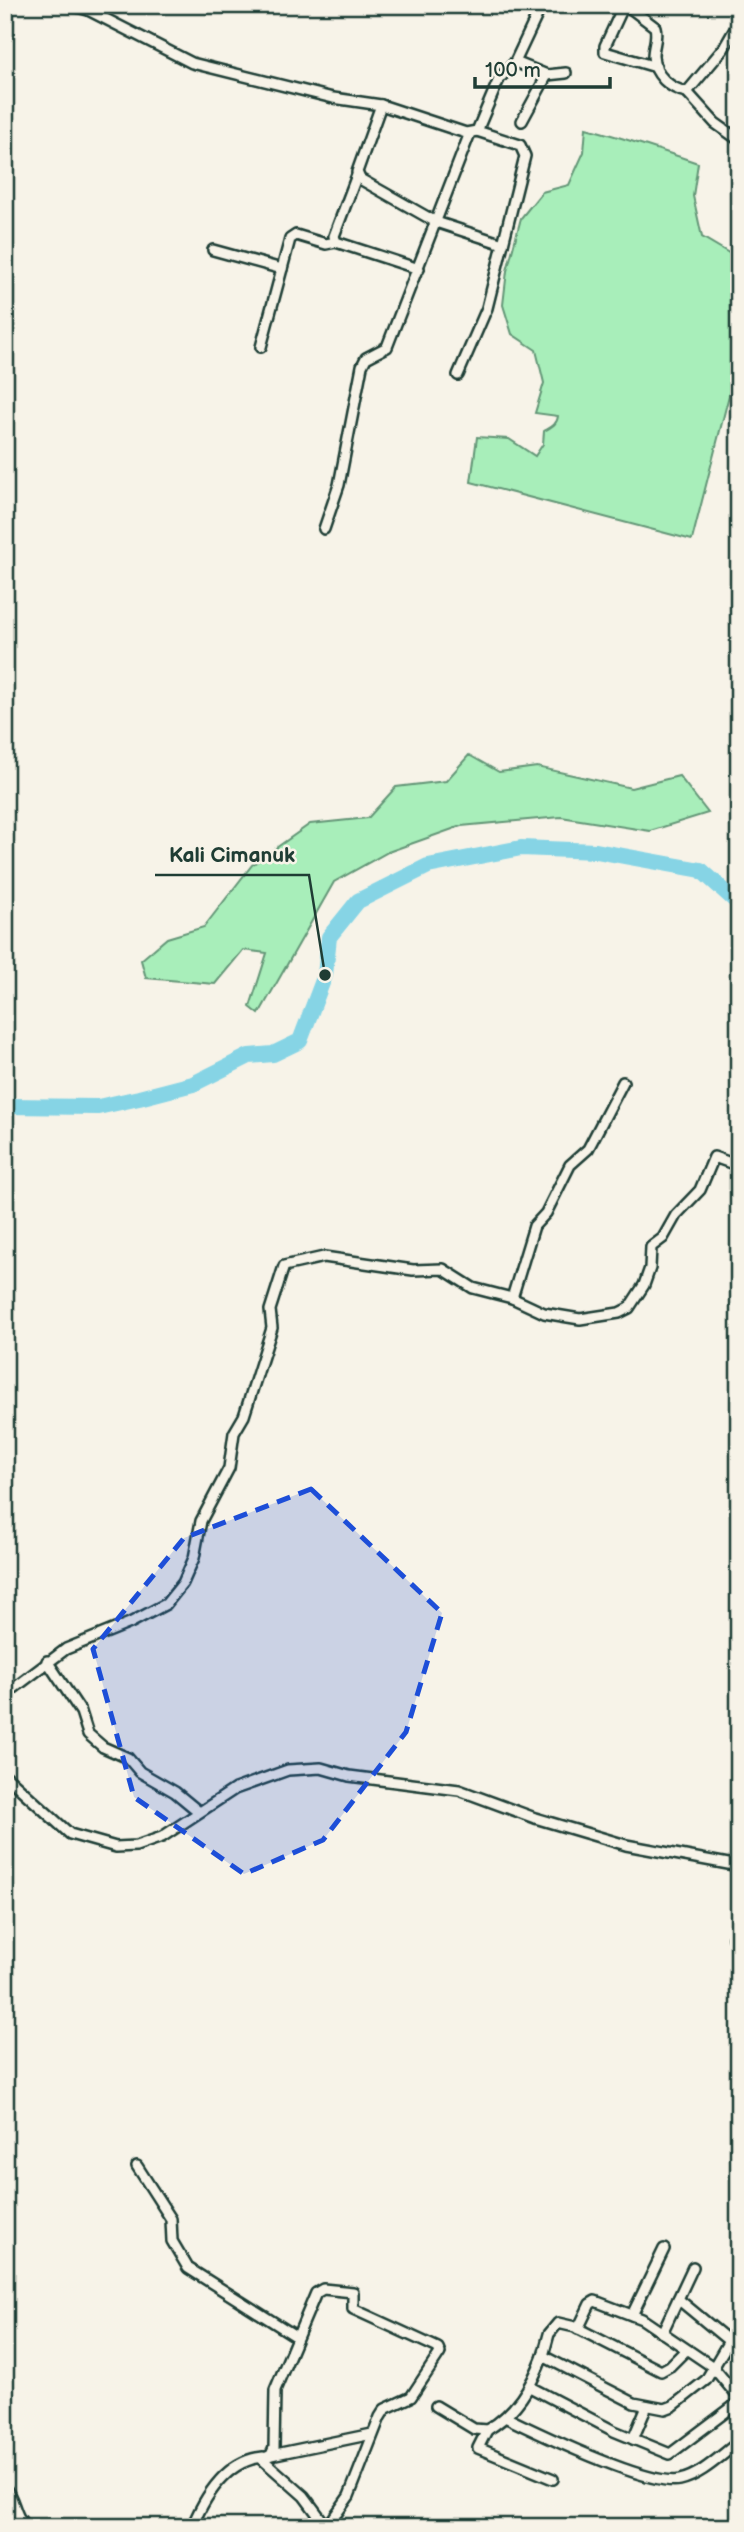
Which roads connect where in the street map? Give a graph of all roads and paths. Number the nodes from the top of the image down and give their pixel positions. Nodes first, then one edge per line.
1 (70, 5) edge
2 (563, 5) edge
3 (625, 5) edge
4 (739, 22) edge
5 (515, 62) junction
6 (656, 67) junction
7 (566, 73) dead end
8 (547, 75) junction
9 (687, 92) junction
10 (381, 106) junction
11 (522, 121) dead end
12 (473, 132) junction
13 (739, 139) edge
14 (357, 175) junction
15 (436, 222) junction
16 (336, 242) junction
17 (503, 244) junction
18 (213, 250) dead end
19 (419, 269) junction
20 (282, 270) junction
21 (261, 347) dead end
22 (458, 374) dead end
23 (324, 529) dead end
24 (623, 1082) dead end
25 (739, 1166) edge
26 (512, 1298) junction
27 (47, 1661) junction
28 (5, 1695) edge
29 (5, 1775) edge
30 (198, 1811) junction
31 (739, 1867) edge
32 (137, 2166) dead end
33 (664, 2249) dead end
34 (693, 2267) dead end
35 (678, 2299) junction
36 (632, 2315) junction
37 (578, 2329) junction
38 (662, 2333) junction
39 (297, 2337) junction
40 (729, 2341) junction
41 (685, 2351) junction
42 (543, 2356) junction
43 (739, 2361) edge
44 (713, 2367) junction
45 (530, 2387) junction
46 (739, 2400) edge
47 (436, 2406) dead end
48 (647, 2406) junction
49 (505, 2417) junction
50 (487, 2430) junction
51 (372, 2434) junction
52 (633, 2439) junction
53 (739, 2442) edge
54 (267, 2456) junction
55 (553, 2479) dead end
56 (5, 2488) edge
57 (27, 2527) edge
58 (192, 2527) edge

1 - 10 street
2 - 5 street
3 - 6 street
3 - 6 street
4 - 9 street
5 - 8 street
5 - 12 street
6 - 9 street
7 - 8 street
8 - 11 street
9 - 13 street
10 - 12 street
10 - 14 street
12 - 15 street
12 - 17 street
14 - 15 street
14 - 16 street
15 - 17 street
15 - 19 street
16 - 19 street
16 - 20 street
17 - 22 street
18 - 20 street
19 - 23 street
20 - 21 street
24 - 26 street
25 - 26 street
26 - 27 street
27 - 28 street
27 - 30 street
29 - 30 street
30 - 31 street
32 - 39 street
33 - 36 street
34 - 35 street
35 - 38 street
35 - 40 street
36 - 37 street
36 - 38 street
37 - 41 street
37 - 42 street
38 - 41 street
39 - 51 street
39 - 54 street
40 - 43 street
40 - 44 street
41 - 44 street
42 - 45 street
42 - 48 street
44 - 46 street
44 - 48 street
45 - 49 street
45 - 52 street
46 - 52 street
47 - 50 street
48 - 52 street
49 - 50 street
49 - 53 street
50 - 55 street
51 - 54 street
51 - 54 street
54 - 58 street
56 - 57 street

